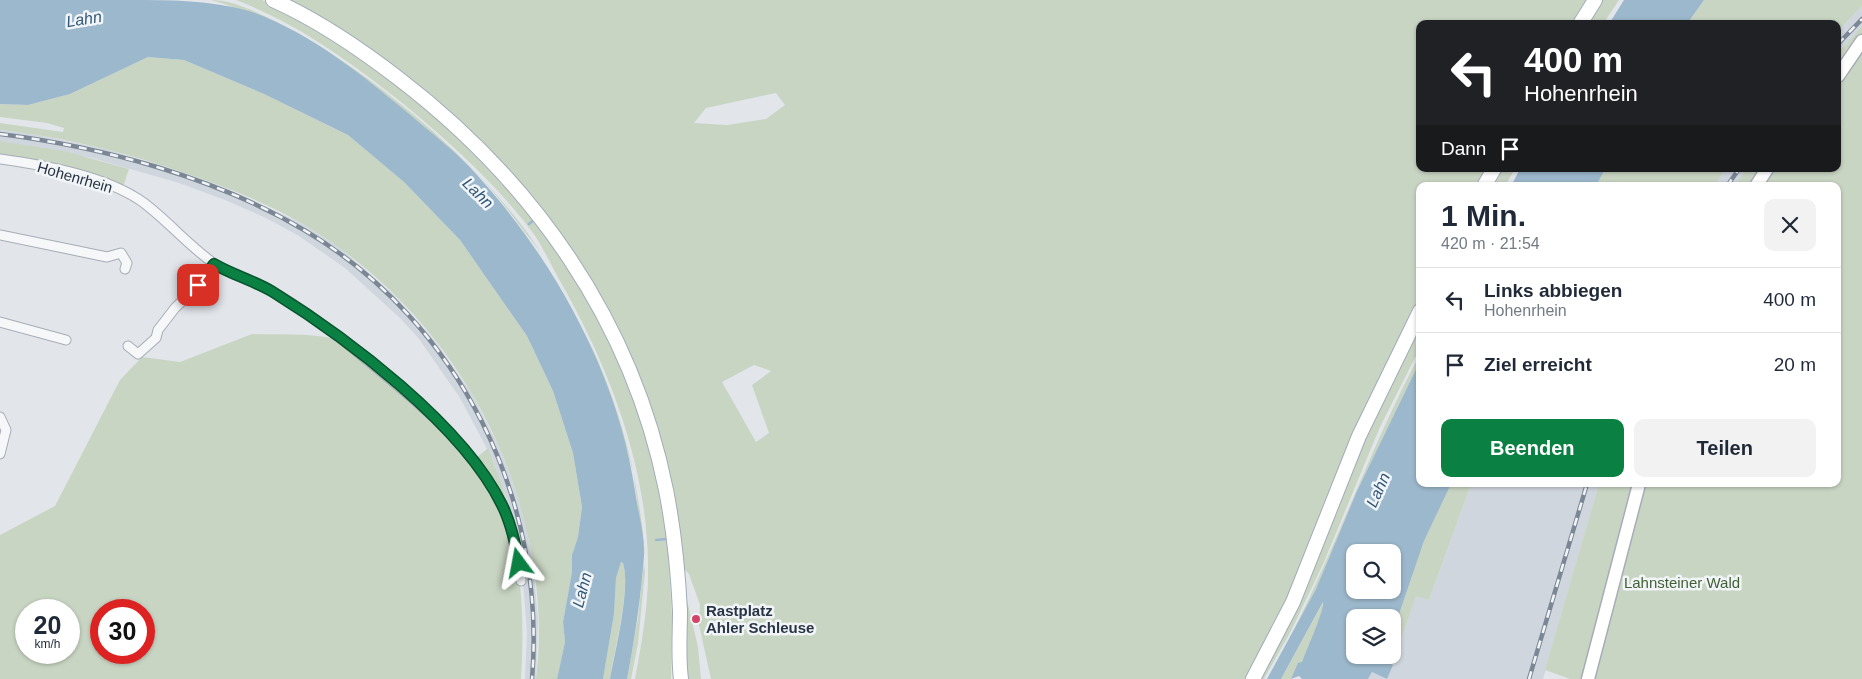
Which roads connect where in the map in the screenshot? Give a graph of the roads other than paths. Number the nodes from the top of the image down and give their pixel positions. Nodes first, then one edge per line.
1 (273, 0) edge
2 (1595, 0) edge
3 (1582, 20) edge
4 (1862, 41) edge
5 (1841, 72) edge
6 (0, 160) edge
7 (0, 236) edge
8 (214, 264) junction
9 (125, 269) dead end
10 (1416, 319) edge
11 (0, 322) edge
12 (66, 340) dead end
13 (128, 346) dead end
14 (0, 417) edge
15 (0, 454) edge
16 (1638, 487) edge
17 (521, 581) dead end
18 (681, 679) edge
19 (1253, 679) edge
20 (1588, 679) edge

1 - 18 main road
2 - 3 main road
4 - 5 street
6 - 8 street, Hohenrhein
7 - 9 street
8 - 13 street
8 - 17 street, Hohenrhein
10 - 19 main road
11 - 12 street
14 - 15 street
16 - 20 street

